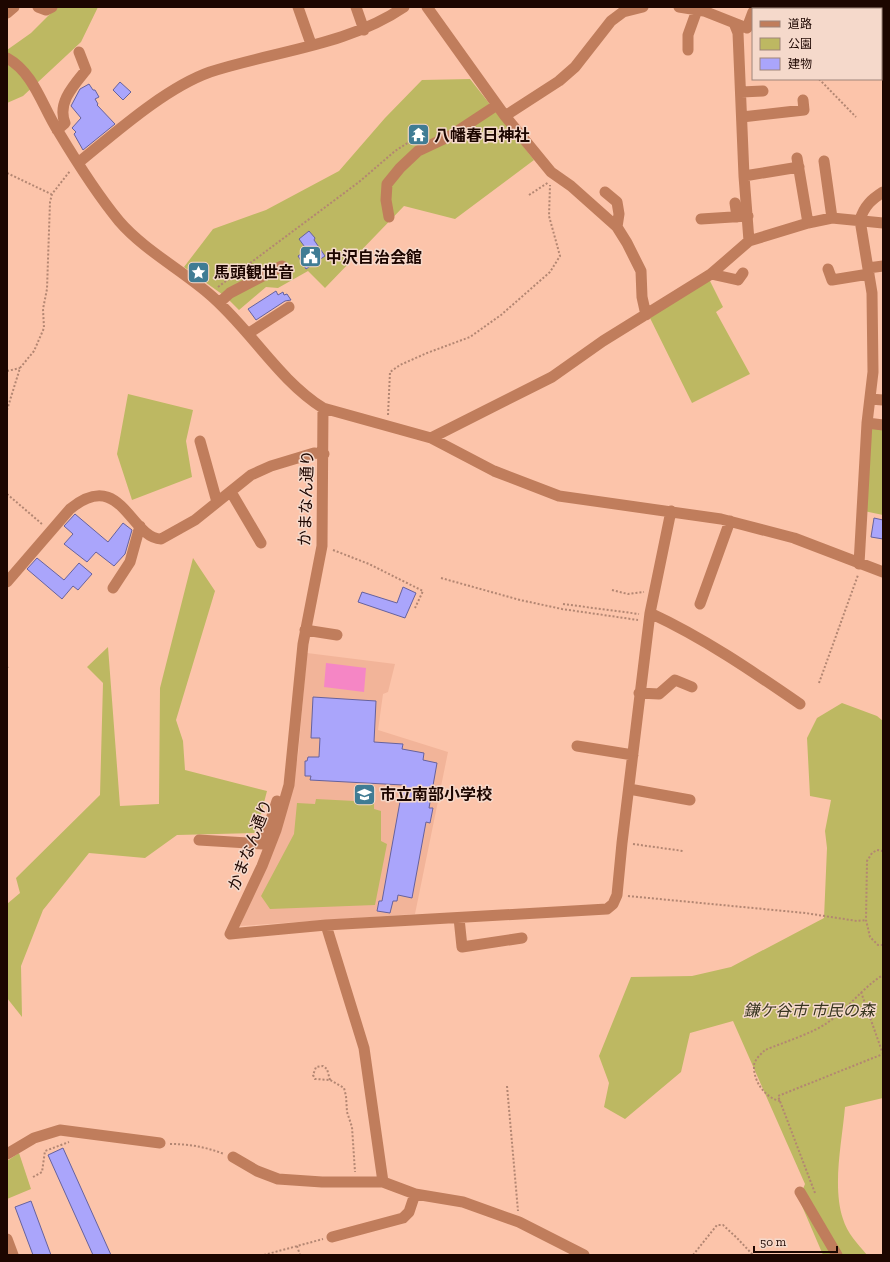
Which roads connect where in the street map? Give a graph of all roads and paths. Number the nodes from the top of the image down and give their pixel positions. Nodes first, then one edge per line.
1 (14, 7) edge
2 (38, 7) edge
3 (52, 7) edge
4 (298, 7) edge
5 (356, 7) edge
6 (404, 7) edge
7 (427, 7) edge
8 (643, 7) edge
9 (679, 7) edge
10 (702, 9) edge
11 (7, 13) edge
12 (734, 23) junction
13 (750, 25) edge
14 (364, 30) junction
15 (311, 44) junction
16 (688, 50) dead end
17 (80, 52) dead end
18 (7, 58) edge
19 (820, 80) edge
20 (763, 91) dead end
21 (741, 92) junction
22 (803, 100) dead end
23 (497, 105) junction
24 (505, 116) junction
25 (742, 117) junction
26 (856, 117) dead end
27 (57, 130) junction
28 (408, 142) dead end
29 (824, 160) dead end
30 (78, 163) junction
31 (7, 173) edge
32 (744, 176) junction
33 (550, 177) junction
34 (605, 192) dead end
35 (883, 192) edge
36 (52, 194) junction
37 (529, 195) dead end
38 (734, 204) dead end
39 (742, 216) junction
40 (389, 217) dead end
41 (832, 218) junction
42 (701, 219) dead end
43 (860, 220) junction
44 (808, 223) junction
45 (883, 223) edge
46 (617, 227) junction
47 (750, 241) junction
48 (282, 266) dead end
49 (883, 266) edge
50 (828, 269) dead end
51 (869, 271) junction
52 (711, 274) junction
53 (740, 280) dead end
54 (209, 293) junction
55 (219, 303) junction
56 (289, 307) dead end
57 (646, 314) junction
58 (249, 334) junction
59 (20, 368) junction
60 (7, 372) edge
61 (870, 399) junction
62 (883, 400) edge
63 (324, 408) junction
64 (7, 410) edge
65 (867, 423) junction
66 (883, 424) edge
67 (386, 426) junction
68 (432, 438) junction
69 (200, 441) dead end
70 (324, 454) junction
71 (231, 492) junction
72 (7, 494) edge
73 (218, 502) junction
74 (671, 511) junction
75 (730, 521) junction
76 (140, 526) junction
77 (51, 531) junction
78 (261, 542) dead end
79 (322, 546) junction
80 (859, 564) junction
81 (883, 572) edge
82 (442, 578) dead end
83 (7, 582) edge
84 (113, 588) dead end
85 (612, 590) dead end
86 (655, 590) junction
87 (562, 604) dead end
88 (700, 604) dead end
89 (415, 608) dead end
90 (650, 616) junction
91 (305, 630) junction
92 (337, 635) dead end
93 (819, 683) dead end
94 (692, 687) dead end
95 (639, 693) junction
96 (800, 704) dead end
97 (577, 746) dead end
98 (633, 755) junction
99 (289, 785) junction
100 (629, 789) junction
101 (690, 800) dead end
102 (198, 840) dead end
103 (622, 843) junction
104 (682, 851) dead end
105 (883, 851) edge
106 (617, 895) junction
107 (459, 918) junction
108 (866, 920) junction
109 (326, 925) junction
110 (522, 938) dead end
111 (883, 944) edge
112 (883, 975) edge
113 (861, 992) junction
114 (883, 1054) edge
115 (330, 1080) junction
116 (507, 1086) dead end
117 (780, 1102) junction
118 (73, 1141) dead end
119 (160, 1143) joint
120 (7, 1154) edge
121 (233, 1157) joint
122 (33, 1177) dead end
123 (356, 1182) junction
124 (383, 1182) junction
125 (800, 1192) dead end
126 (415, 1194) junction
127 (815, 1194) dead end
128 (519, 1222) junction
129 (332, 1237) joint
130 (7, 1239) edge
131 (298, 1246) junction
132 (12, 1255) edge
133 (264, 1255) edge
134 (300, 1255) edge
135 (584, 1255) edge
136 (693, 1255) edge
137 (753, 1255) edge
138 (837, 1255) edge

1 - 11 street
2 - 3 street
4 - 15 street
5 - 14 street
6 - 14 street
7 - 23 street
8 - 24 street
9 - 10 street
10 - 12 street
10 - 16 street
12 - 13 street
12 - 21 street
14 - 15 street
15 - 30 street
17 - 27 street
18 - 27 street
19 - 26 path
20 - 21 street
21 - 25 street
22 - 25 street
23 - 24 street
23 - 40 street
24 - 33 street
25 - 32 street
27 - 30 street
28 - 54 path
29 - 41 street
30 - 36 path
30 - 54 street
31 - 36 path
32 - 39 street
32 - 44 street
33 - 37 path
33 - 46 street
33 - 67 path
34 - 46 street
35 - 43 street
36 - 59 path
38 - 39 street
39 - 42 street
39 - 47 street
41 - 43 street
41 - 44 street
43 - 45 street
43 - 51 street
44 - 47 street
46 - 57 street
47 - 52 street
48 - 55 street
49 - 51 street
50 - 51 street
51 - 61 street
52 - 53 street
52 - 57 street
54 - 55 street
55 - 58 street
56 - 58 street
57 - 68 street
58 - 63 street
59 - 60 path
59 - 64 path
61 - 62 street
61 - 65 street
63 - 67 street
63 - 70 street, かまなん通り
65 - 66 street
65 - 80 street
67 - 68 street
68 - 74 street
69 - 73 street
70 - 71 street
70 - 79 street, かまなん通り
71 - 73 street
71 - 78 street
72 - 77 path
73 - 76 street
74 - 75 street
74 - 86 street
75 - 80 street
75 - 88 street
76 - 77 street
76 - 84 street
77 - 83 street
79 - 89 path
79 - 91 street, かまなん通り
80 - 81 street
80 - 93 path
82 - 90 path
85 - 86 path
86 - 90 street
87 - 90 path
90 - 95 street
90 - 96 street
91 - 92 street
91 - 99 street, かまなん通り
94 - 95 street
95 - 98 street
97 - 98 street
98 - 100 street
99 - 102 street
99 - 109 street, かまなん通り
100 - 101 street
100 - 103 street
103 - 104 path
103 - 106 street
105 - 108 path
106 - 107 street
106 - 108 path
107 - 109 street
107 - 110 street
108 - 111 path
109 - 124 street
112 - 113 path
113 - 114 path
113 - 117 path
114 - 117 path
115 - 115 path
115 - 123 path
116 - 128 path
117 - 127 path
118 - 122 path
119 - 120 street
119 - 121 path
121 - 123 street
123 - 124 street
124 - 126 street
125 - 138 street
126 - 128 street
126 - 129 street
128 - 135 street
129 - 131 path
130 - 132 street
131 - 133 path
131 - 134 path
136 - 137 path

